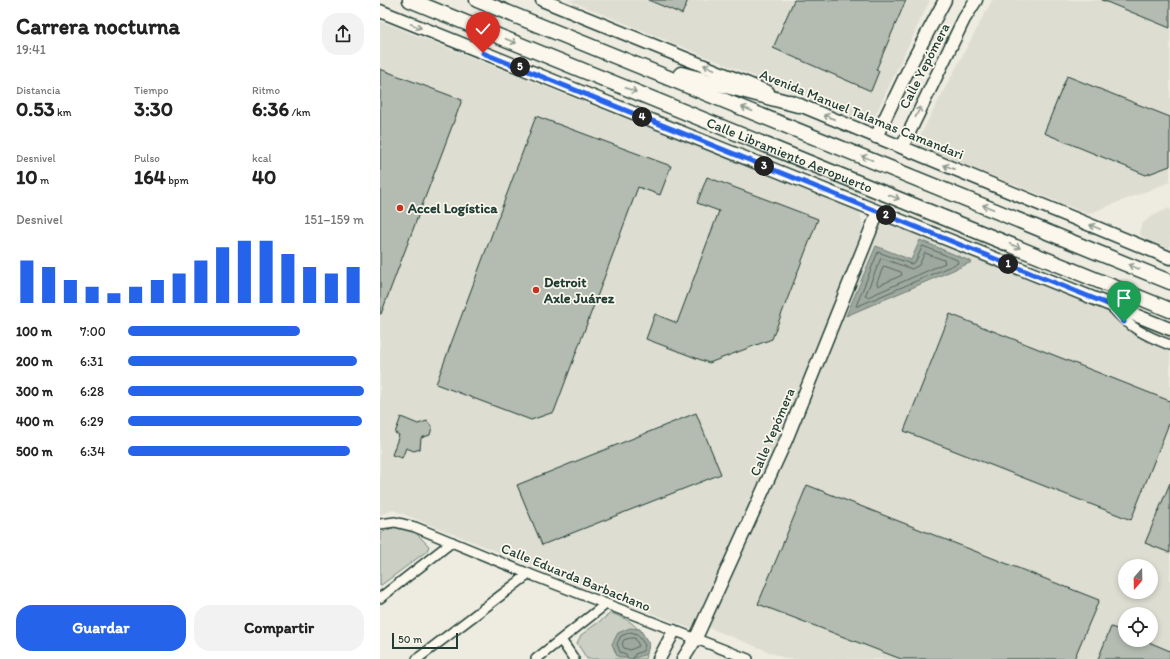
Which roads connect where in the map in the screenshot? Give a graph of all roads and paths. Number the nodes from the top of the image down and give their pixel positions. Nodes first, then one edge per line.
1 (410, 0) edge
2 (477, 0) edge
3 (542, 0) edge
4 (945, 0) edge
5 (976, 0) edge
6 (380, 11) edge
7 (625, 59) junction
8 (798, 105) junction
9 (876, 137) junction
10 (902, 147) junction
11 (878, 212) junction
12 (1170, 258) edge
13 (1170, 282) edge
14 (1110, 305) junction
15 (1170, 310) edge
16 (1170, 329) edge
17 (1170, 345) edge
18 (380, 524) edge
19 (452, 542) junction
20 (529, 574) junction
21 (380, 598) edge
22 (606, 604) junction
23 (674, 631) junction
24 (561, 640) junction
25 (695, 640) junction
26 (417, 659) edge
27 (536, 659) edge
28 (574, 659) edge
29 (659, 659) edge
30 (683, 659) edge
31 (748, 659) edge

1 -> 15 highway, Calle Libramiento Aeropuerto
2 - 7 highway, Calle Libramiento Aeropuerto
8 -> 3 main road, Avenida Manuel Talamas Camandari
4 - 9 main road, Calle Yepómera
10 -> 5 main road, Calle Yepómera
6 -> 11 main road
7 - 8 highway
13 -> 7 highway, Calle Libramiento Aeropuerto
9 -> 8 main road, Avenida Manuel Talamas Camandari
9 - 10 main road, Avenida Manuel Talamas Camandari
12 -> 10 main road, Avenida Manuel Talamas Camandari
11 - 14 main road
11 - 25 main road, Calle Yepómera
14 - 16 main road
14 - 17 street
18 - 19 street, Calle Eduarda Barbachano
19 - 20 street, Calle Eduarda Barbachano
19 - 21 street
20 - 22 street, Calle Eduarda Barbachano
20 - 26 street
22 - 23 street, Calle Eduarda Barbachano
22 - 24 street
23 - 25 street, Calle Eduarda Barbachano
23 - 29 main road
24 - 27 street
24 - 28 street
25 - 30 main road, Calle Yepómera
25 - 31 street, Calle Eduarda Barbachano

